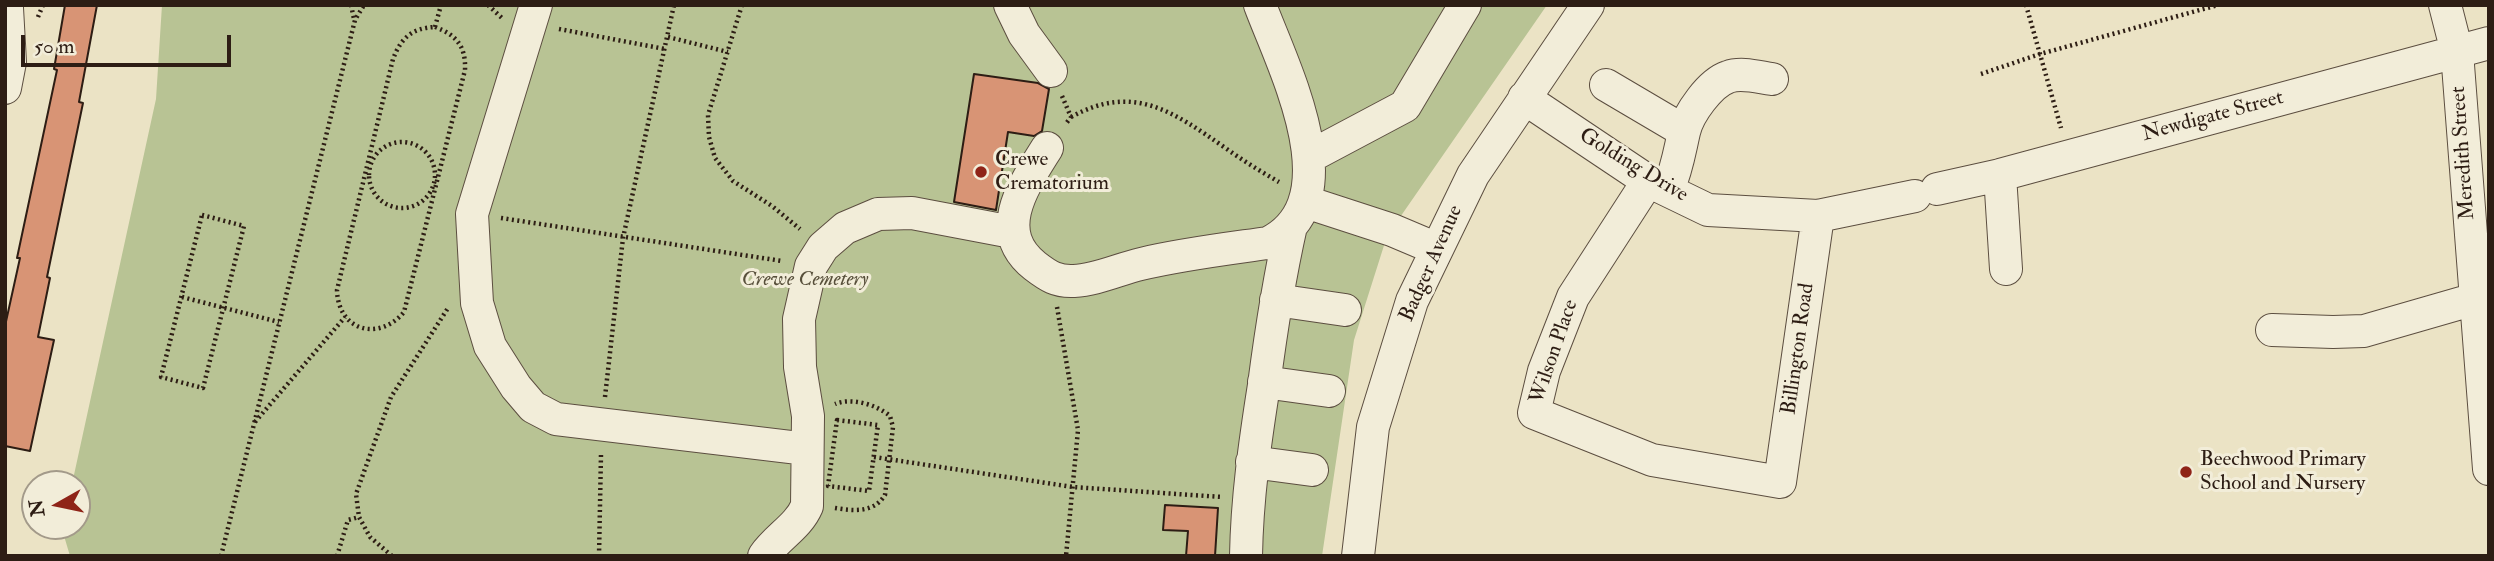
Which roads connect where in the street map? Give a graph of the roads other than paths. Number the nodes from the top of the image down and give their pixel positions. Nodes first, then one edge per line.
1 (5, 5) edge
2 (1010, 5) edge
3 (1237, 5) edge
4 (1260, 5) edge
5 (1465, 5) edge
6 (1588, 5) edge
7 (2445, 5) edge
8 (533, 15) edge
9 (2489, 43) edge
10 (2457, 52) junction
11 (1283, 66) junction
12 (1051, 71) road end
13 (1772, 79) dead end
14 (1606, 85) dead end
15 (5, 88) edge
16 (1524, 98) junction
17 (1684, 131) junction
18 (1047, 148) road end
19 (1309, 157) junction
20 (2000, 175) junction
21 (1658, 186) junction
22 (1926, 193) joint
23 (1301, 208) junction
24 (1818, 216) junction
25 (1012, 232) junction
26 (1437, 249) junction
27 (2006, 269) dead end
28 (1276, 300) junction
29 (1345, 310) dead end
30 (2480, 319) edge
31 (2272, 330) dead end
32 (1264, 382) junction
33 (1329, 391) dead end
34 (808, 451) junction
35 (1252, 462) junction
36 (2489, 469) edge
37 (1312, 470) dead end
38 (1780, 482) joint
39 (764, 556) edge
40 (1246, 556) edge
41 (1357, 556) edge

1 - 15 street
2 - 12 street
3 - 11 street
4 - 11 street
5 - 19 street
6 - 16 street, Badger Avenue
7 - 10 street, Meredith Street
8 - 34 street
9 - 10 street, Newdigate Street
10 - 20 street, Newdigate Street
10 - 30 street, Meredith Street
11 - 19 street
13 - 17 street
14 - 17 street
16 - 21 street, Golding Drive
16 - 26 street, Badger Avenue
17 - 21 street
18 - 25 street
19 - 23 street
20 - 22 street, Newdigate Street
20 - 27 street
21 - 24 street, Golding Drive
21 - 38 street, Wilson Place
22 - 24 street, Golding Drive
23 - 25 street
23 - 26 street
23 - 28 street
24 - 38 street, Billington Road
25 - 34 street
26 - 41 street, Badger Avenue
28 - 29 street
28 - 32 street
30 - 31 street
30 - 36 street, Meredith Street
32 - 33 street
32 - 35 street
34 - 39 street
35 - 37 street
35 - 40 street

